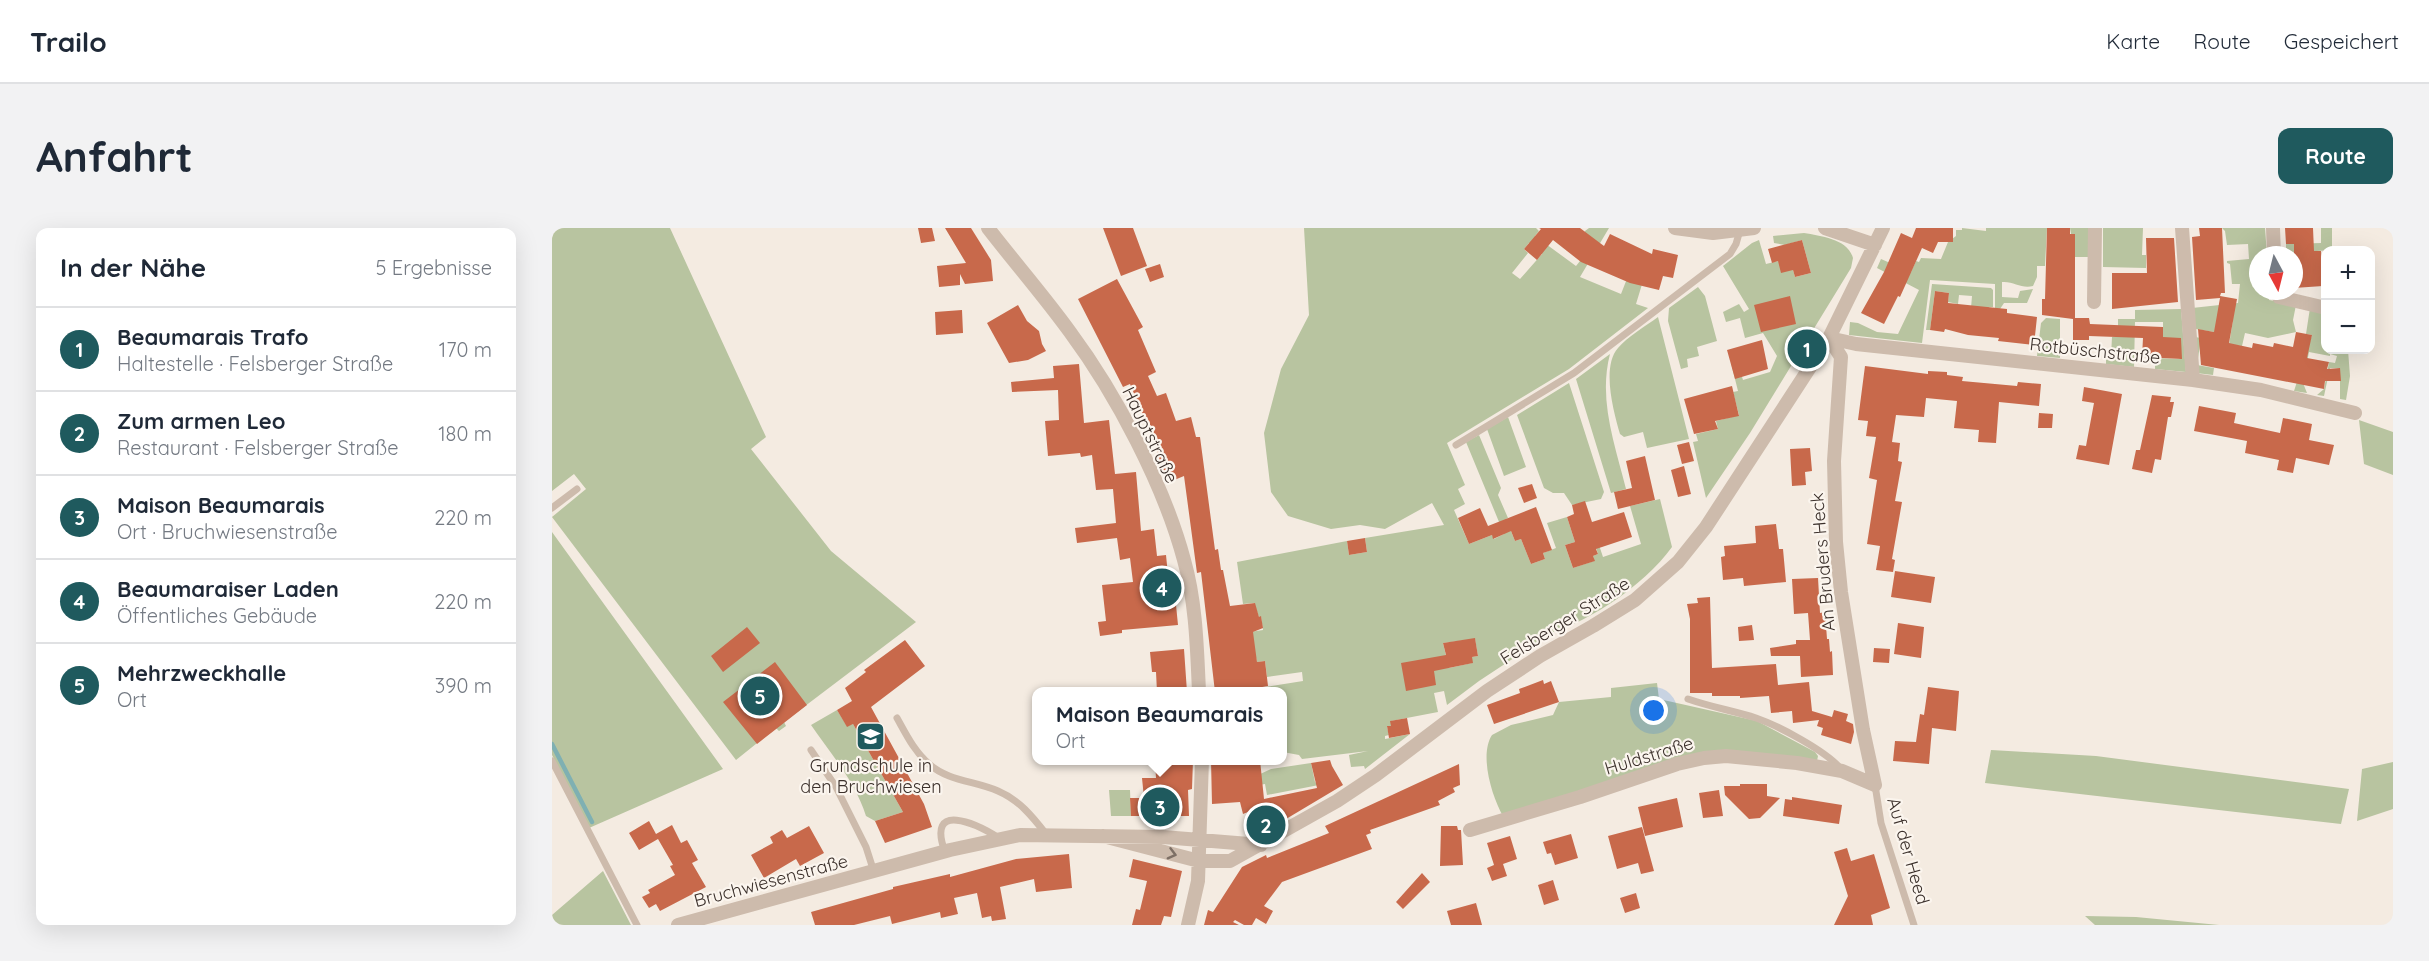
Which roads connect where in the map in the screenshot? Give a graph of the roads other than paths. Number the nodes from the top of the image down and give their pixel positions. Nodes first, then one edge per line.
1 (988, 228) edge
2 (1676, 228) edge
3 (1825, 228) edge
4 (1882, 228) edge
5 (2095, 228) edge
6 (2182, 228) edge
7 (2273, 228) edge
8 (1747, 229) edge
9 (1875, 245) junction
10 (2274, 246) edge
11 (2292, 300) edge
12 (2094, 302) dead end
13 (2321, 307) edge
14 (1829, 338) junction
15 (2193, 380) junction
16 (2355, 413) dead end
17 (1456, 445) dead end
18 (577, 489) dead end
19 (552, 508) edge
20 (1199, 687) edge
21 (1688, 699) dead end
22 (897, 718) dead end
23 (811, 750) dead end
24 (552, 761) edge
25 (1202, 765) edge
26 (1842, 771) junction
27 (1875, 785) junction
28 (1470, 830) dead end
29 (1046, 834) junction
30 (1103, 837) junction
31 (999, 838) junction
32 (1200, 839) junction
33 (1261, 845) junction
34 (945, 852) junction
35 (1199, 861) junction
36 (874, 872) junction
37 (637, 925) edge
38 (678, 925) edge
39 (1188, 925) edge
40 (1914, 925) edge

1 - 20 street, Hauptstraße
2 - 8 street
3 - 9 street
4 - 9 street, Felsberger Straße
5 - 12 street
6 - 15 street
7 - 10 street
8 - 17 lane
9 - 14 street, Felsberger Straße
11 - 13 street
14 - 15 street, Rotbüschstraße
14 - 27 street, An Bruders Heck
14 - 33 street, Felsberger Straße
15 - 16 street, Rotbüschstraße
18 - 19 lane
21 - 26 lane, Huldstraße
22 - 29 lane
23 - 36 lane, Bruchwiesenstraße
24 - 37 lane
25 - 32 street
26 - 27 street, Huldstraße
26 - 28 street, Huldstraße
27 - 40 lane, Auf der Heed
29 - 30 street, Bruchwiesenstraße
29 - 31 street, Bruchwiesenstraße
30 - 32 street, Bruchwiesenstraße
30 -> 35 street, Bruchwiesenstraße
31 - 34 street, Bruchwiesenstraße
31 - 34 lane
32 - 33 street
32 - 35 street
33 - 35 street, Felsberger Straße
34 - 36 street, Bruchwiesenstraße
35 - 39 street
36 - 38 street, Bruchwiesenstraße

